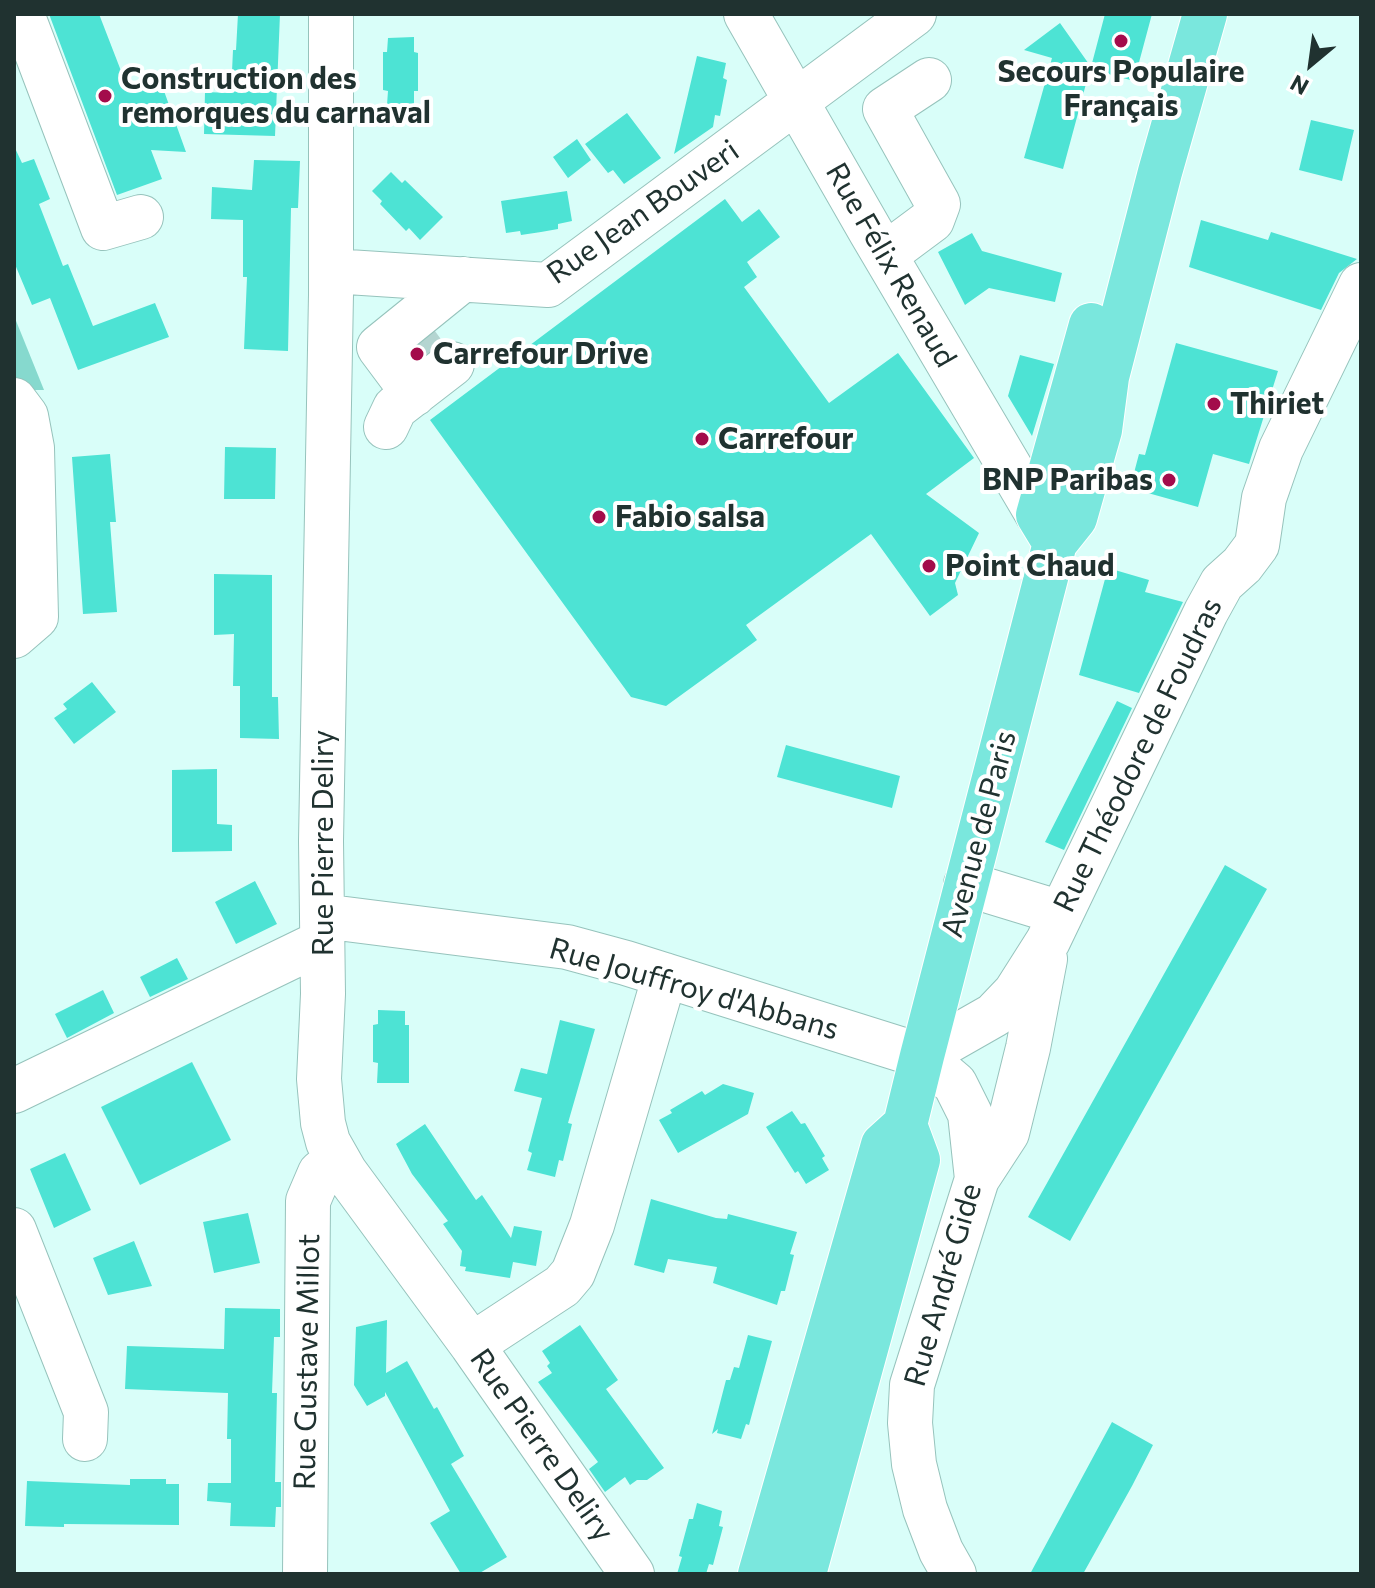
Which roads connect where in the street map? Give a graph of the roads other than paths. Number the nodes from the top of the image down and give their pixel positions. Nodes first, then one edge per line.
1 (22, 14) edge
2 (331, 14) edge
3 (746, 14) edge
4 (914, 14) edge
5 (1178, 14) edge
6 (1205, 14) edge
7 (929, 80) dead end
8 (796, 103) junction
9 (141, 217) dead end
10 (878, 243) junction
11 (332, 271) junction
12 (463, 279) junction
13 (1361, 285) edge
14 (452, 364) dead end
15 (414, 394) junction
16 (14, 400) edge
17 (386, 427) dead end
18 (1047, 529) junction
19 (14, 636) edge
20 (966, 884) junction
21 (1054, 927) junction
22 (322, 929) junction
23 (665, 975) junction
24 (922, 1056) junction
25 (14, 1091) edge
26 (905, 1125) junction
27 (337, 1159) junction
28 (977, 1179) junction
29 (14, 1230) edge
30 (472, 1345) junction
31 (85, 1439) dead end
32 (305, 1574) edge
33 (632, 1574) edge
34 (760, 1574) edge
35 (804, 1574) edge
36 (954, 1574) edge

1 - 9 street
2 - 11 street, Rue Pierre Deliry
3 - 8 street, Rue Félix Renaud
4 - 8 street, Rue Jean Bouveri
5 - 18 main road, Avenue de Paris
6 - 18 main road, Avenue de Paris
7 - 10 street
8 - 10 street, Rue Félix Renaud
8 - 12 street, Rue Jean Bouveri
10 - 18 street, Rue Félix Renaud
11 - 12 street, Rue Jean Bouveri
11 - 22 street, Rue Pierre Deliry
12 - 15 street
13 - 21 street, Rue Théodore de Foudras
14 - 15 street
15 - 17 street
16 - 19 street
18 - 20 main road, Avenue de Paris
20 - 21 street
20 - 24 main road, Avenue de Paris
21 - 24 street, Rue Théodore de Foudras
21 - 28 street
22 - 23 street, Rue Jouffroy d'Abbans
22 - 25 street
22 - 27 street, Rue Pierre Deliry
23 - 24 street, Rue Jouffroy d'Abbans
23 - 30 street
24 - 26 main road, Avenue de Paris
24 - 28 street, Rue André Gide
26 - 34 main road, Avenue de Paris
26 - 35 main road
27 - 30 street, Rue Pierre Deliry
27 - 32 street, Rue Gustave Millot
28 - 36 street, Rue André Gide
29 - 31 street
30 - 33 street, Rue Pierre Deliry

